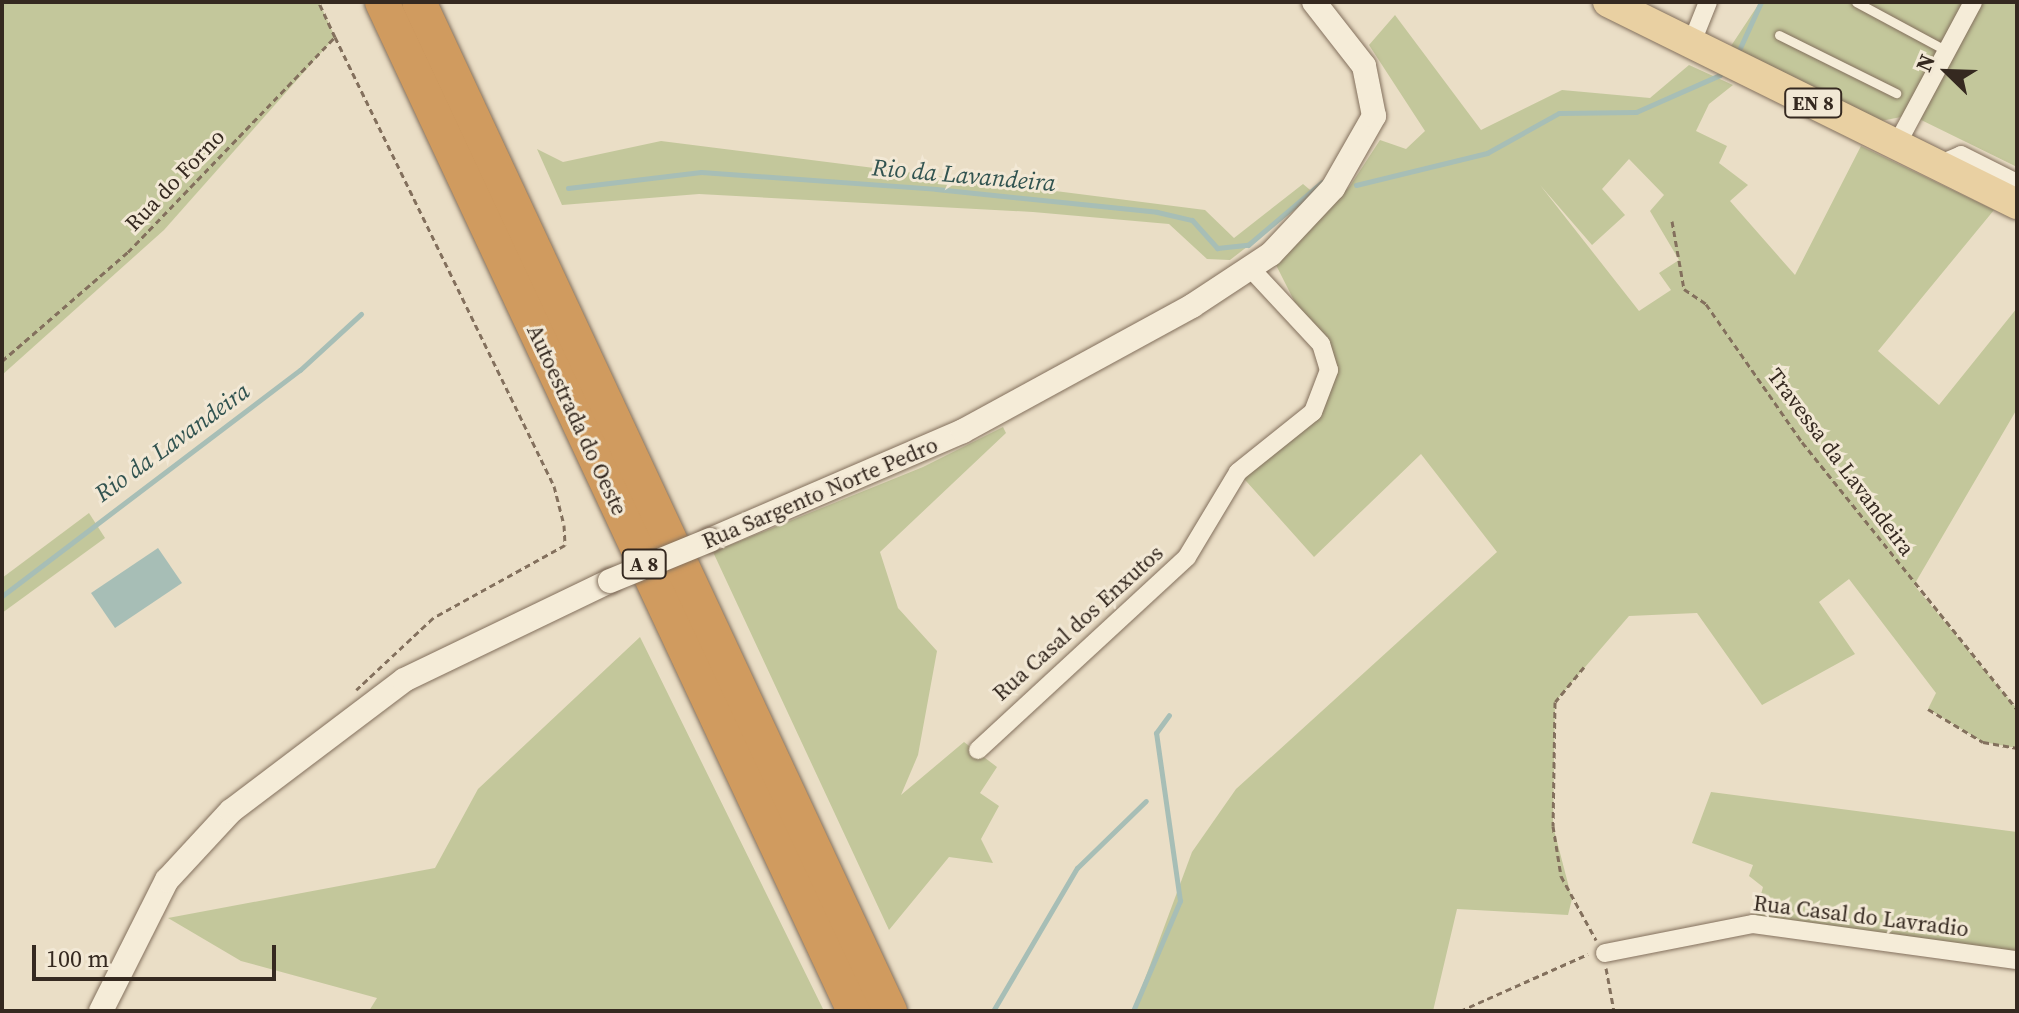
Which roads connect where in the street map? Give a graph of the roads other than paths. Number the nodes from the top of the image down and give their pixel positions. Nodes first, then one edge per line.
1 (382, 2) edge
2 (419, 2) edge
3 (1314, 2) edge
4 (1608, 2) edge
5 (1708, 2) edge
6 (1856, 2) edge
7 (1973, 2) edge
8 (1779, 35) dead end
9 (1692, 42) junction
10 (1945, 50) junction
11 (1896, 93) dead end
12 (1897, 144) junction
13 (1938, 165) junction
14 (2017, 183) edge
15 (2017, 204) edge
16 (1251, 269) junction
17 (978, 750) dead end
18 (1605, 953) road end
19 (2017, 960) edge
20 (101, 1011) edge
21 (854, 1011) edge
22 (890, 1011) edge

1 - 21 highway, Autoestrada do Oeste / A 8
2 - 22 highway, Autoestrada do Oeste / A 8
3 - 16 street, Rua Sargento Norte Pedro
4 - 9 main road, EN 8
5 - 9 street
6 - 10 lane
7 - 10 street
8 - 11 lane
9 - 12 main road, EN 8
10 - 12 street
12 - 13 main road, EN 8
13 - 14 street
13 - 15 main road, EN 8
16 - 17 street, Rua Casal dos Enxutos
16 - 20 street, Rua Sargento Norte Pedro, bridge
18 - 19 street, Rua Casal do Lavradio

